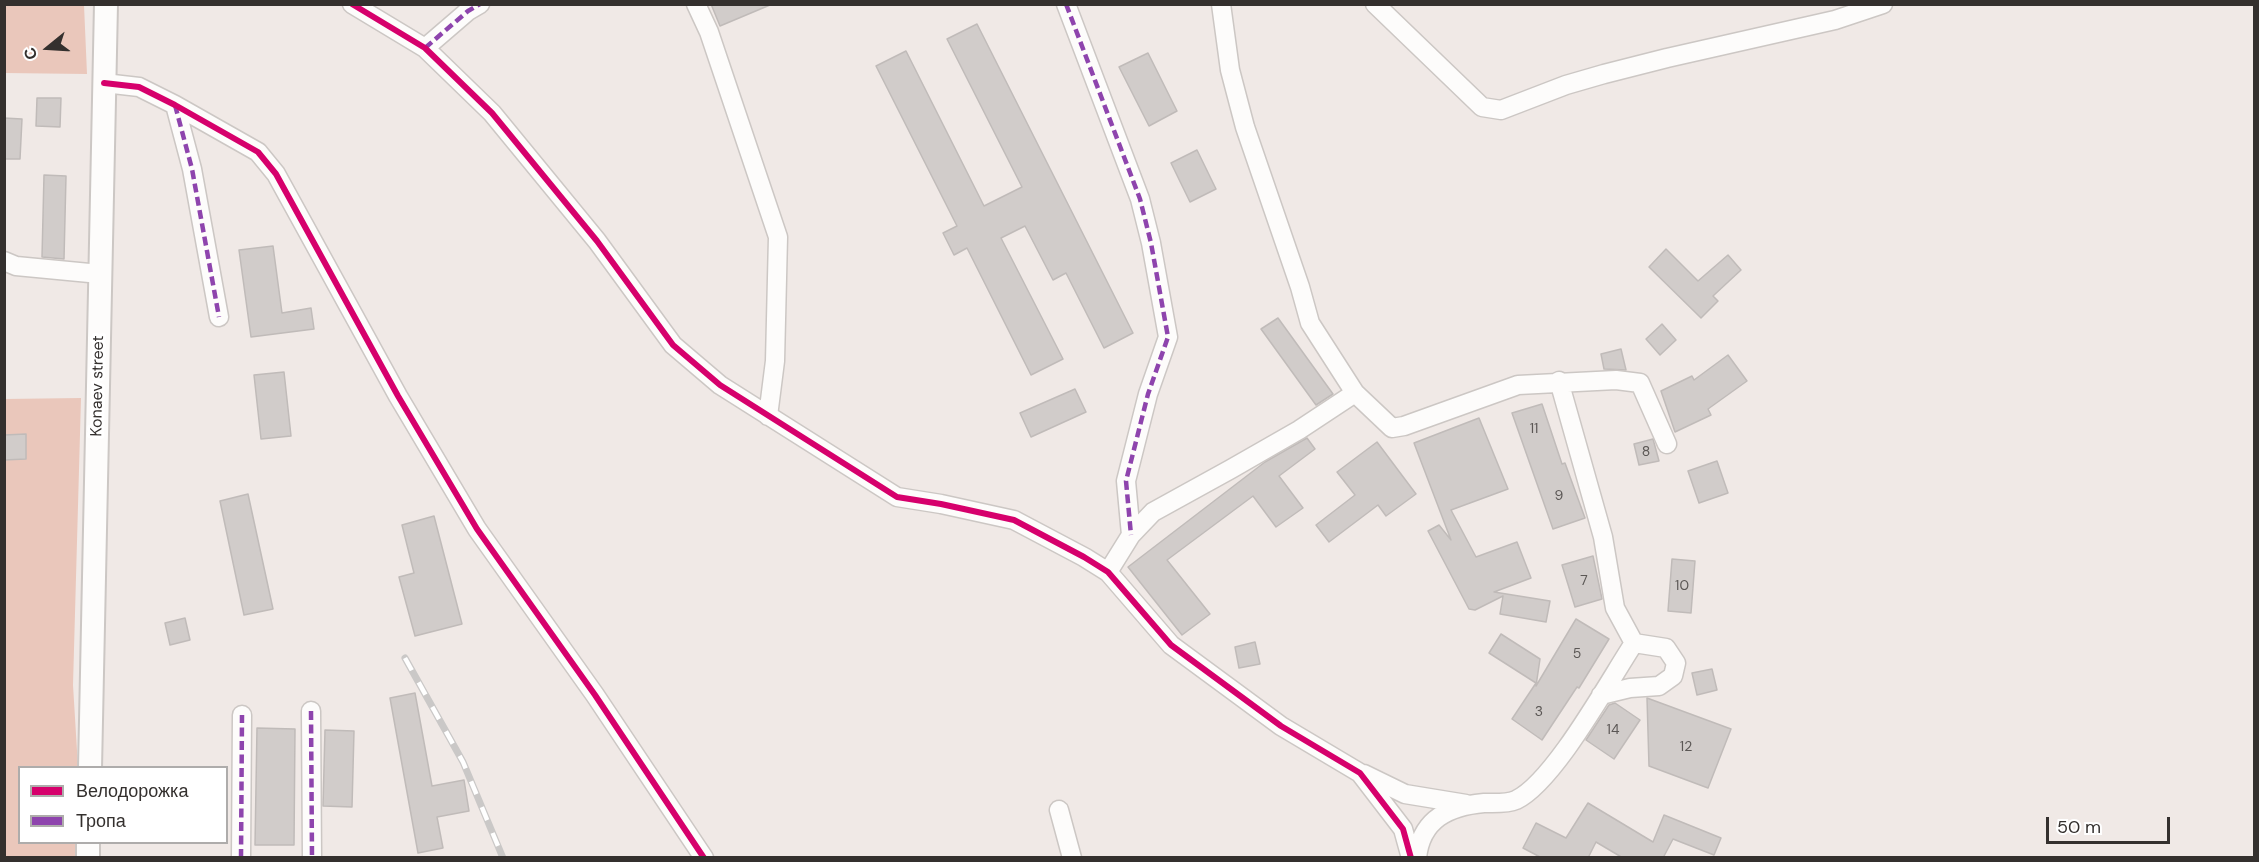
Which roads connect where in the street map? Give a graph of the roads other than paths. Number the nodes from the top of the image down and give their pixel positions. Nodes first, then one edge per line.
1 (106, 4) edge
2 (352, 4) edge
3 (480, 4) edge
4 (696, 4) edge
5 (1066, 4) edge
6 (1221, 4) edge
7 (1375, 4) edge
8 (1883, 4) edge
9 (424, 48) junction
10 (104, 83) junction
11 (175, 105) junction
12 (4, 261) edge
13 (100, 274) junction
14 (219, 317) dead end
15 (1559, 381) junction
16 (1355, 393) junction
17 (768, 416) junction
18 (1666, 444) dead end
19 (1131, 535) junction
20 (1108, 572) junction
21 (1634, 643) junction
22 (1601, 695) junction
23 (311, 711) dead end
24 (242, 715) dead end
25 (90, 766) edge
26 (1360, 772) junction
27 (1471, 804) junction
28 (1059, 810) dead end
29 (241, 858) edge
30 (312, 858) edge
31 (704, 858) edge
32 (1072, 858) edge
33 (1411, 858) edge
34 (1417, 858) edge

1 - 10 main road, Konaev street
2 - 9 street
3 - 9 street
4 - 17 street
5 - 19 street
6 - 16 street
7 - 8 street
9 - 17 street
10 - 11 street
10 - 13 main road, Konaev street
11 - 14 street
11 - 31 street
12 - 13 street
13 - 25 main road, Konaev street
15 - 16 street
15 - 18 street
15 - 21 street
16 - 19 street
17 - 20 street
19 - 20 street
20 - 26 street
21 - 22 street
21 - 22 street
22 - 27 street
23 - 30 street
24 - 29 street
26 - 27 street
26 - 33 street
27 - 34 street
28 - 32 street

